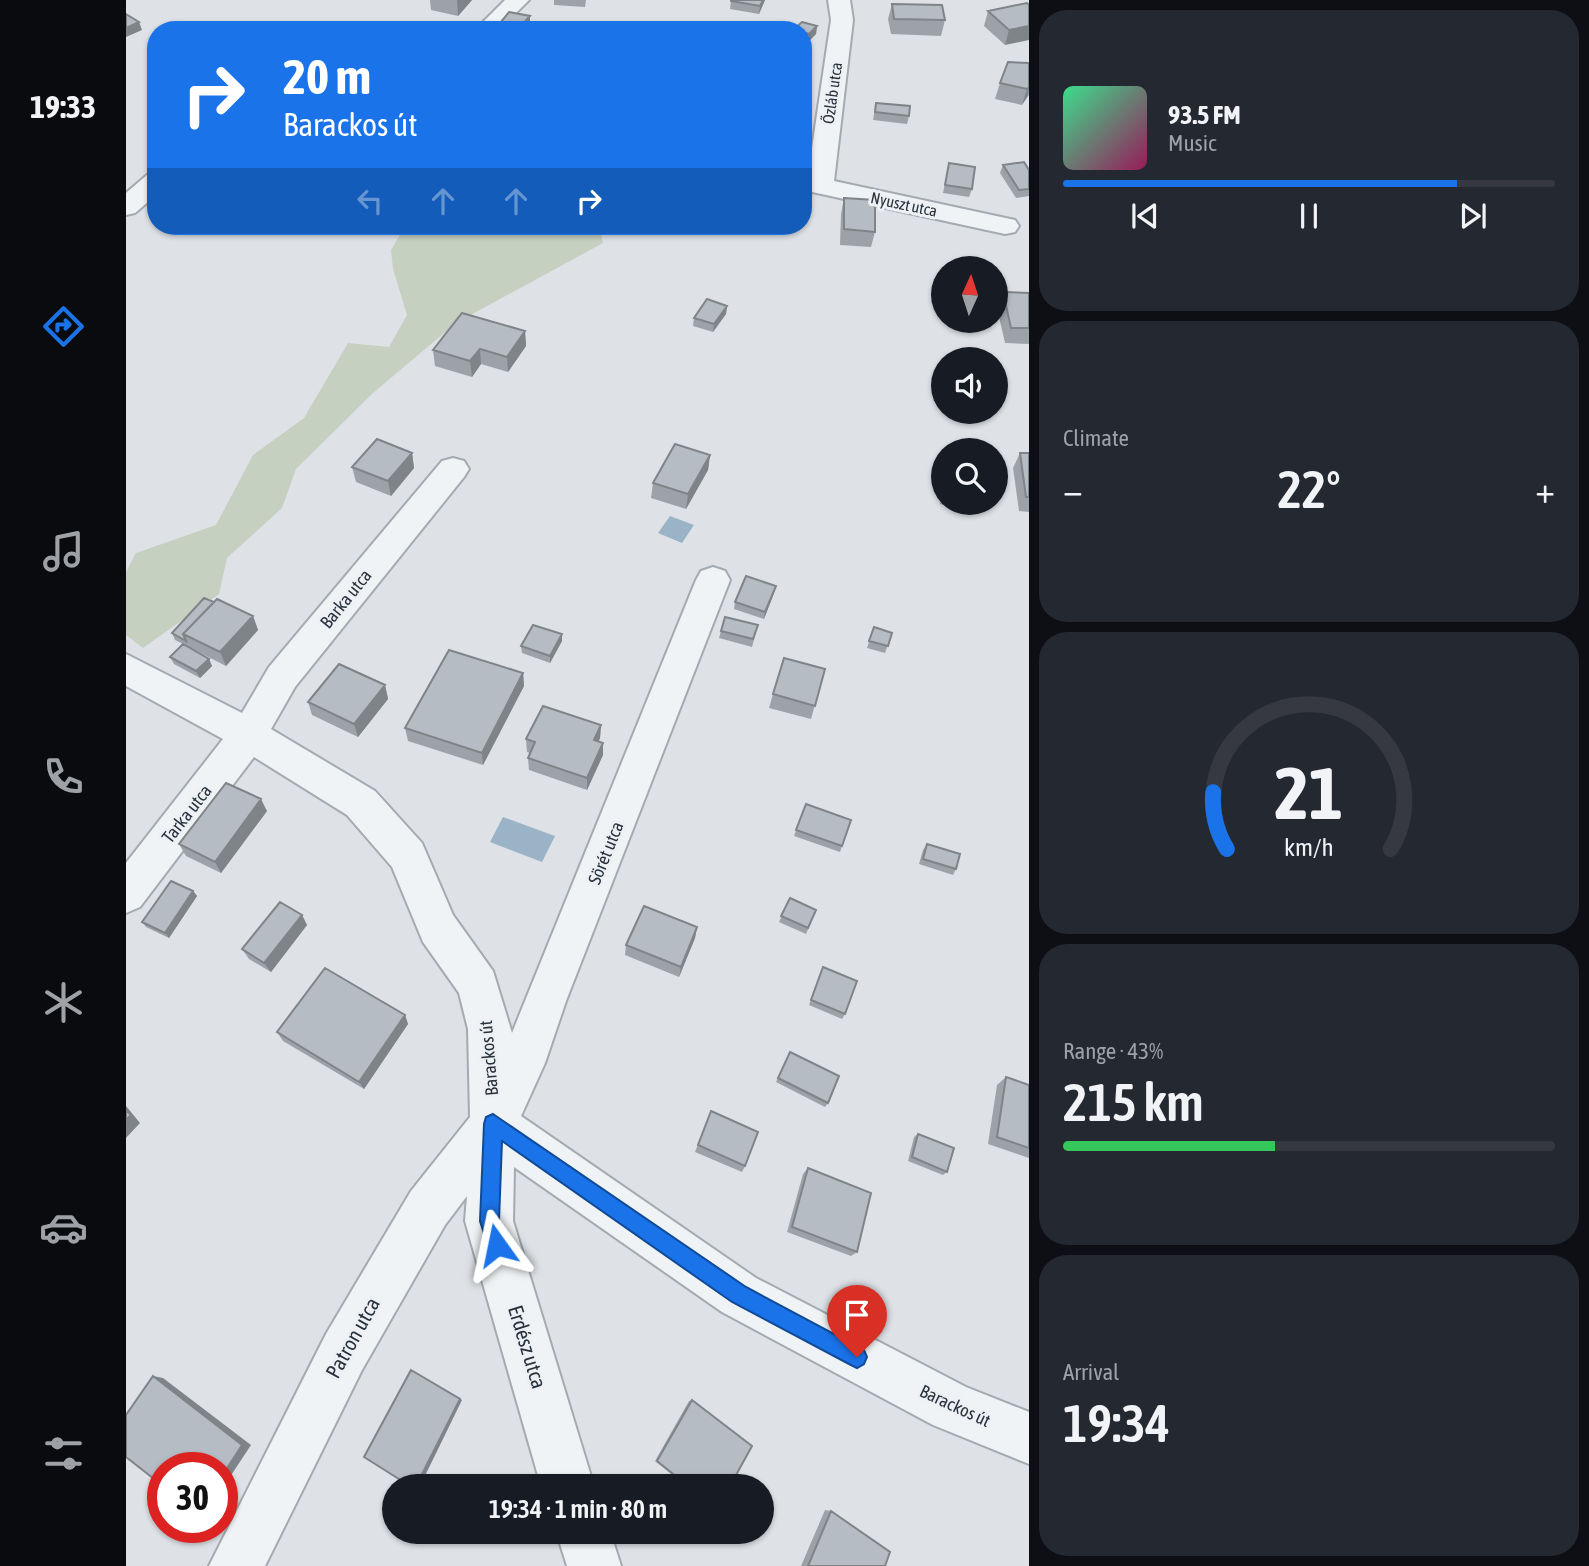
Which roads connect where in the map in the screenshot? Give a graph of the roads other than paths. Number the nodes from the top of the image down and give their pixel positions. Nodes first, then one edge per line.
1 (518, 0) edge
2 (839, 0) edge
3 (495, 21) edge
4 (812, 184) edge
5 (147, 189) edge
6 (126, 207) edge
7 (1005, 226) dead end
8 (453, 469) dead end
9 (713, 580) dead end
10 (126, 669) edge
11 (249, 735) junction
12 (126, 894) edge
13 (493, 1124) junction
14 (1029, 1438) edge
15 (565, 1474) edge
16 (587, 1544) edge
17 (236, 1566) edge
18 (594, 1566) edge

1 - 3 street
2 - 4 street, Őzláb utca
4 - 7 street, Nyuszt utca
5 - 6 street
8 - 11 street, Barka utca
9 - 13 street, Sörét utca
10 - 11 street, Barackos út
11 - 12 street, Tarka utca
11 - 13 street, Barackos út
13 - 14 street, Barackos út
13 - 15 street, Erdész utca
13 - 17 street, Patron utca
16 - 18 street

